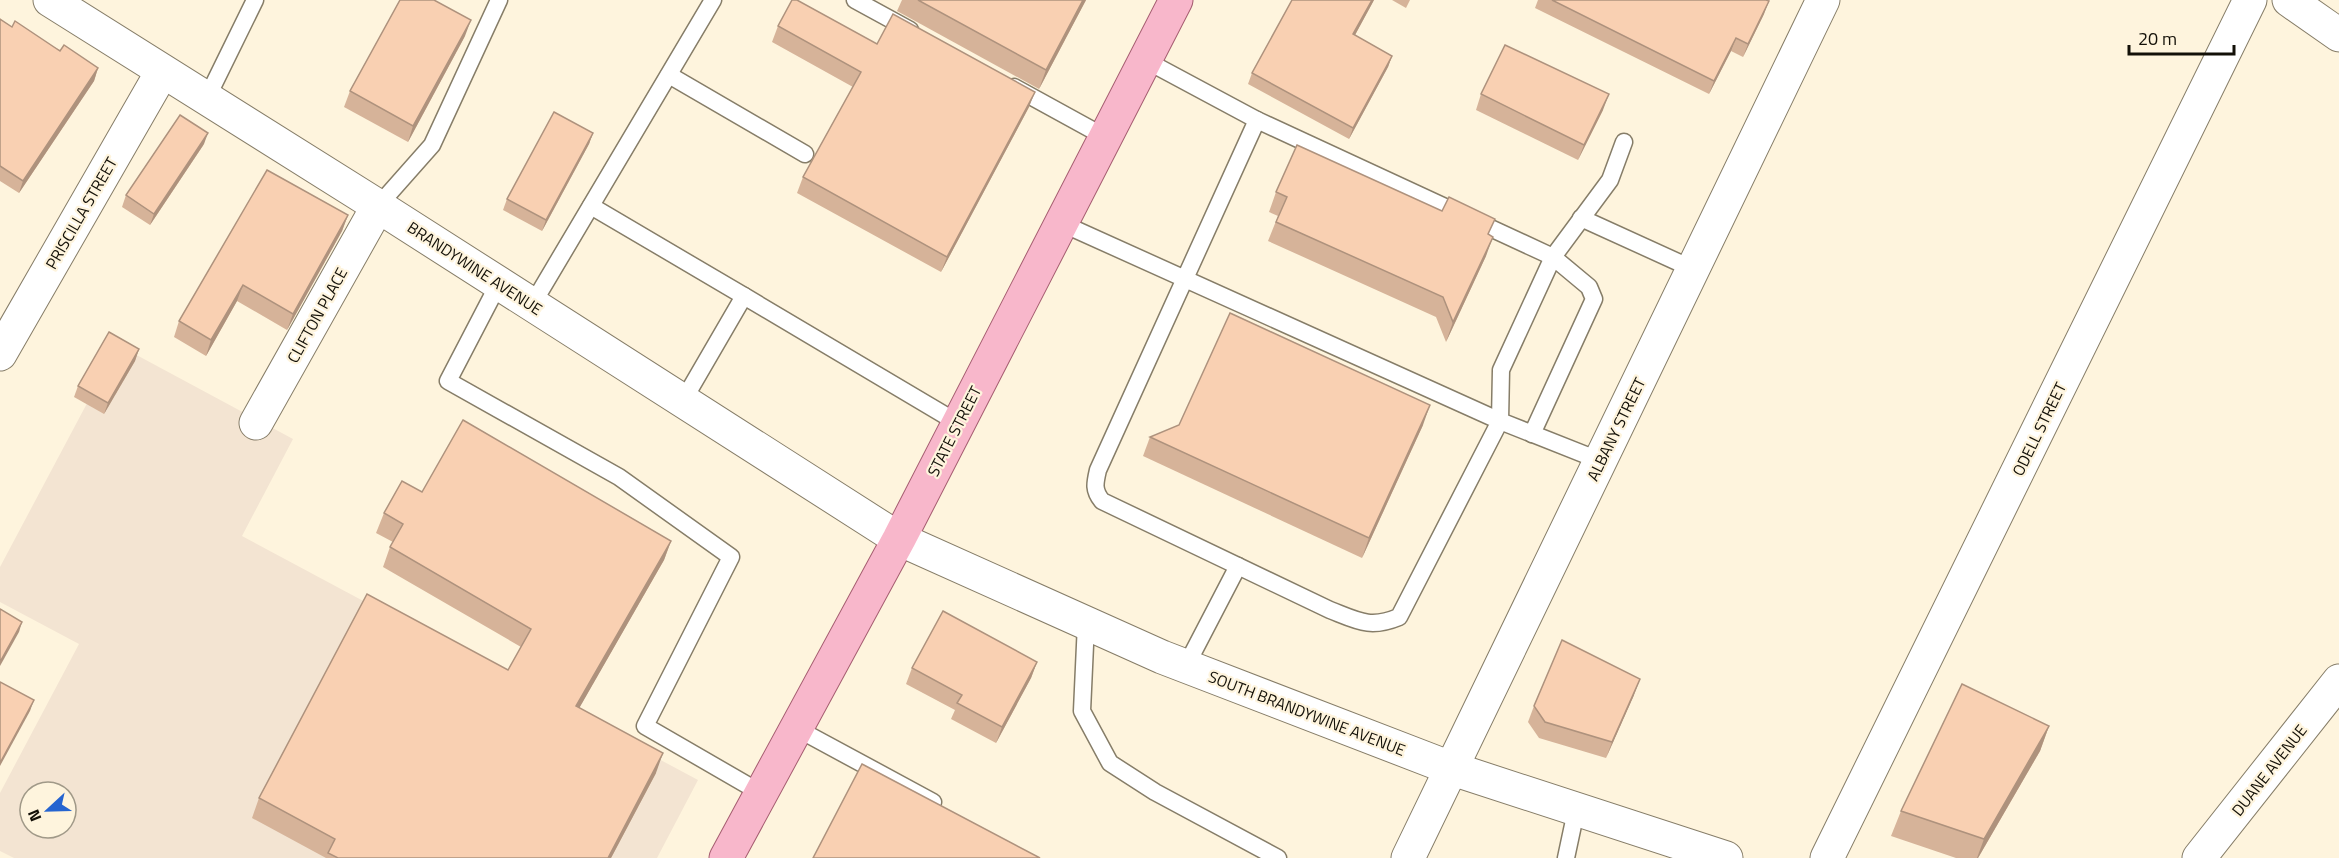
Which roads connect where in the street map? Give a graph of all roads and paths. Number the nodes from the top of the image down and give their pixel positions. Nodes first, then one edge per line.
1 (50, 0) edge
2 (255, 0) edge
3 (499, 0) edge
4 (713, 0) edge
5 (855, 0) edge
6 (1176, 0) edge
7 (1823, 0) edge
8 (2250, 0) edge
9 (2289, 0) edge
10 (2339, 35) edge
11 (928, 40) edge
12 (1145, 60) junction
13 (162, 72) junction
14 (669, 75) junction
15 (1001, 80) edge
16 (206, 100) junction
17 (1257, 120) junction
18 (1105, 137) junction
19 (1624, 142) dead end
20 (805, 154) dead end
21 (378, 206) junction
22 (591, 206) junction
23 (1581, 218) junction
24 (1061, 223) junction
25 (1553, 257) junction
26 (1693, 269) junction
27 (1185, 279) junction
28 (499, 283) junction
29 (744, 296) junction
30 (532, 304) junction
31 (0, 354) edge
32 (683, 401) junction
33 (1500, 421) junction
34 (255, 423) dead end
35 (958, 423) junction
36 (1532, 434) junction
37 (1600, 461) junction
38 (898, 539) junction
39 (1238, 566) junction
40 (1086, 623) junction
41 (1185, 666) junction
42 (2339, 681) edge
43 (796, 728) junction
44 (1453, 769) junction
45 (761, 793) junction
46 (948, 810) edge
47 (1576, 811) junction
48 (726, 858) edge
49 (1278, 858) edge
50 (1408, 858) edge
51 (1566, 858) edge
52 (1726, 858) edge
53 (1827, 858) edge
54 (2199, 858) edge

1 - 13 street, BRANDYWINE AVENUE
2 - 16 lane
3 - 21 lane
4 - 14 lane
5 - 11 lane
6 - 12 main road, STATE STREET
7 - 26 street, ALBANY STREET
8 - 53 street, ODELL STREET
9 - 10 street
12 - 17 lane
12 - 18 main road, STATE STREET
13 - 16 street, BRANDYWINE AVENUE
13 - 31 street, PRISCILLA STREET
14 - 20 lane
14 - 22 lane
15 - 18 lane
16 - 21 street, BRANDYWINE AVENUE
17 - 25 lane
17 - 27 lane
18 - 24 main road, STATE STREET
19 - 23 lane
21 - 28 street, BRANDYWINE AVENUE
21 - 34 street, CLIFTON PLACE
22 - 29 lane
22 - 30 lane
23 - 25 lane
23 - 26 lane
24 - 27 lane
24 - 35 main road, STATE STREET
25 - 33 lane
25 - 36 lane
26 - 37 street, ALBANY STREET
27 - 33 lane
27 - 39 lane
28 - 30 street, BRANDYWINE AVENUE
28 - 45 lane
29 - 32 lane
29 - 35 lane
30 - 32 street, BRANDYWINE AVENUE
32 - 38 street, BRANDYWINE AVENUE
33 - 36 lane
33 - 39 lane
35 - 38 main road, STATE STREET
36 - 37 lane
37 - 44 street, ALBANY STREET
38 - 40 street, SOUTH BRANDYWINE AVENUE
38 - 43 main road, STATE STREET
39 - 41 lane
40 - 41 street, SOUTH BRANDYWINE AVENUE
40 - 49 lane
41 - 44 street, SOUTH BRANDYWINE AVENUE
42 - 54 street, DUANE AVENUE
43 - 45 main road, STATE STREET
43 - 46 lane
44 - 47 street, SOUTH BRANDYWINE AVENUE
44 - 50 street, ALBANY STREET
45 - 48 main road, STATE STREET
47 - 51 lane
47 - 52 street, SOUTH BRANDYWINE AVENUE

